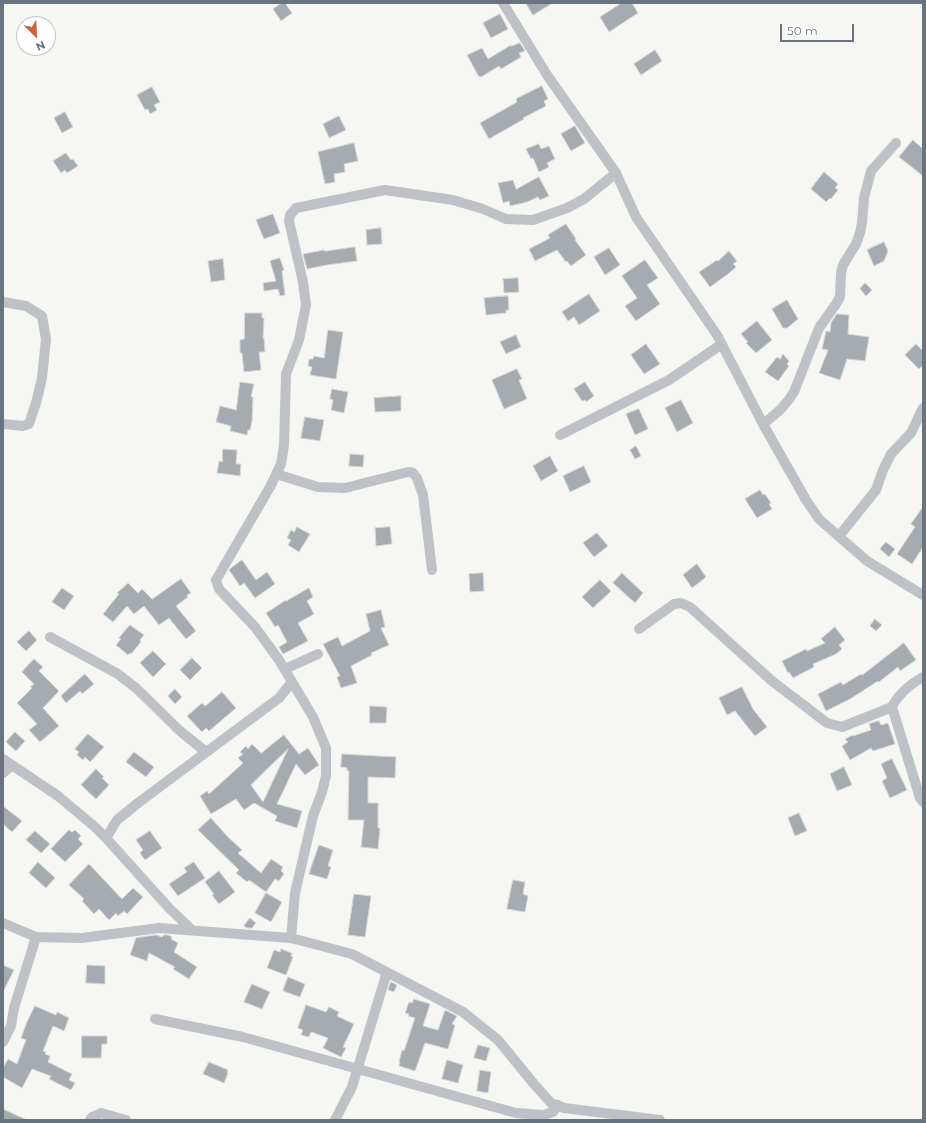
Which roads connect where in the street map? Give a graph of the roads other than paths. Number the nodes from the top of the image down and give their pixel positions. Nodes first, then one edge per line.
1 (503, 3) edge
2 (896, 143) dead end
3 (616, 173) junction
4 (3, 302) edge
5 (722, 344) junction
6 (923, 408) edge
7 (3, 424) edge
8 (763, 424) junction
9 (560, 435) dead end
10 (276, 474) junction
11 (839, 536) junction
12 (432, 570) dead end
13 (923, 596) edge
14 (639, 629) dead end
15 (50, 637) dead end
16 (318, 654) dead end
17 (285, 669) junction
18 (923, 677) edge
19 (292, 682) junction
20 (892, 708) junction
21 (206, 752) junction
22 (7, 763) edge
23 (3, 773) edge
24 (923, 802) edge
25 (106, 838) junction
26 (3, 923) edge
27 (192, 930) junction
28 (36, 937) junction
29 (291, 938) junction
30 (387, 972) junction
31 (155, 1018) dead end
32 (3, 1042) edge
33 (358, 1069) junction
34 (558, 1105) junction
35 (591, 1116) edge
36 (90, 1120) edge
37 (126, 1120) edge
38 (335, 1120) edge
39 (660, 1120) edge

1 - 3 street
2 - 8 street
3 - 5 street
3 - 10 street
4 - 7 street
5 - 8 street
5 - 9 street
6 - 11 street
8 - 11 street
10 - 12 street
10 - 17 street
11 - 13 street
14 - 20 street
15 - 21 street
16 - 17 street
17 - 19 street
18 - 20 street
19 - 21 street
19 - 29 street
20 - 24 street
21 - 25 street
22 - 23 street
22 - 25 street
25 - 27 street
26 - 28 street
27 - 28 street
27 - 29 street
28 - 32 street
29 - 30 street
30 - 33 street
30 - 34 street
31 - 33 street
33 - 34 street
33 - 38 street
34 - 35 street
35 - 39 street
36 - 37 street

